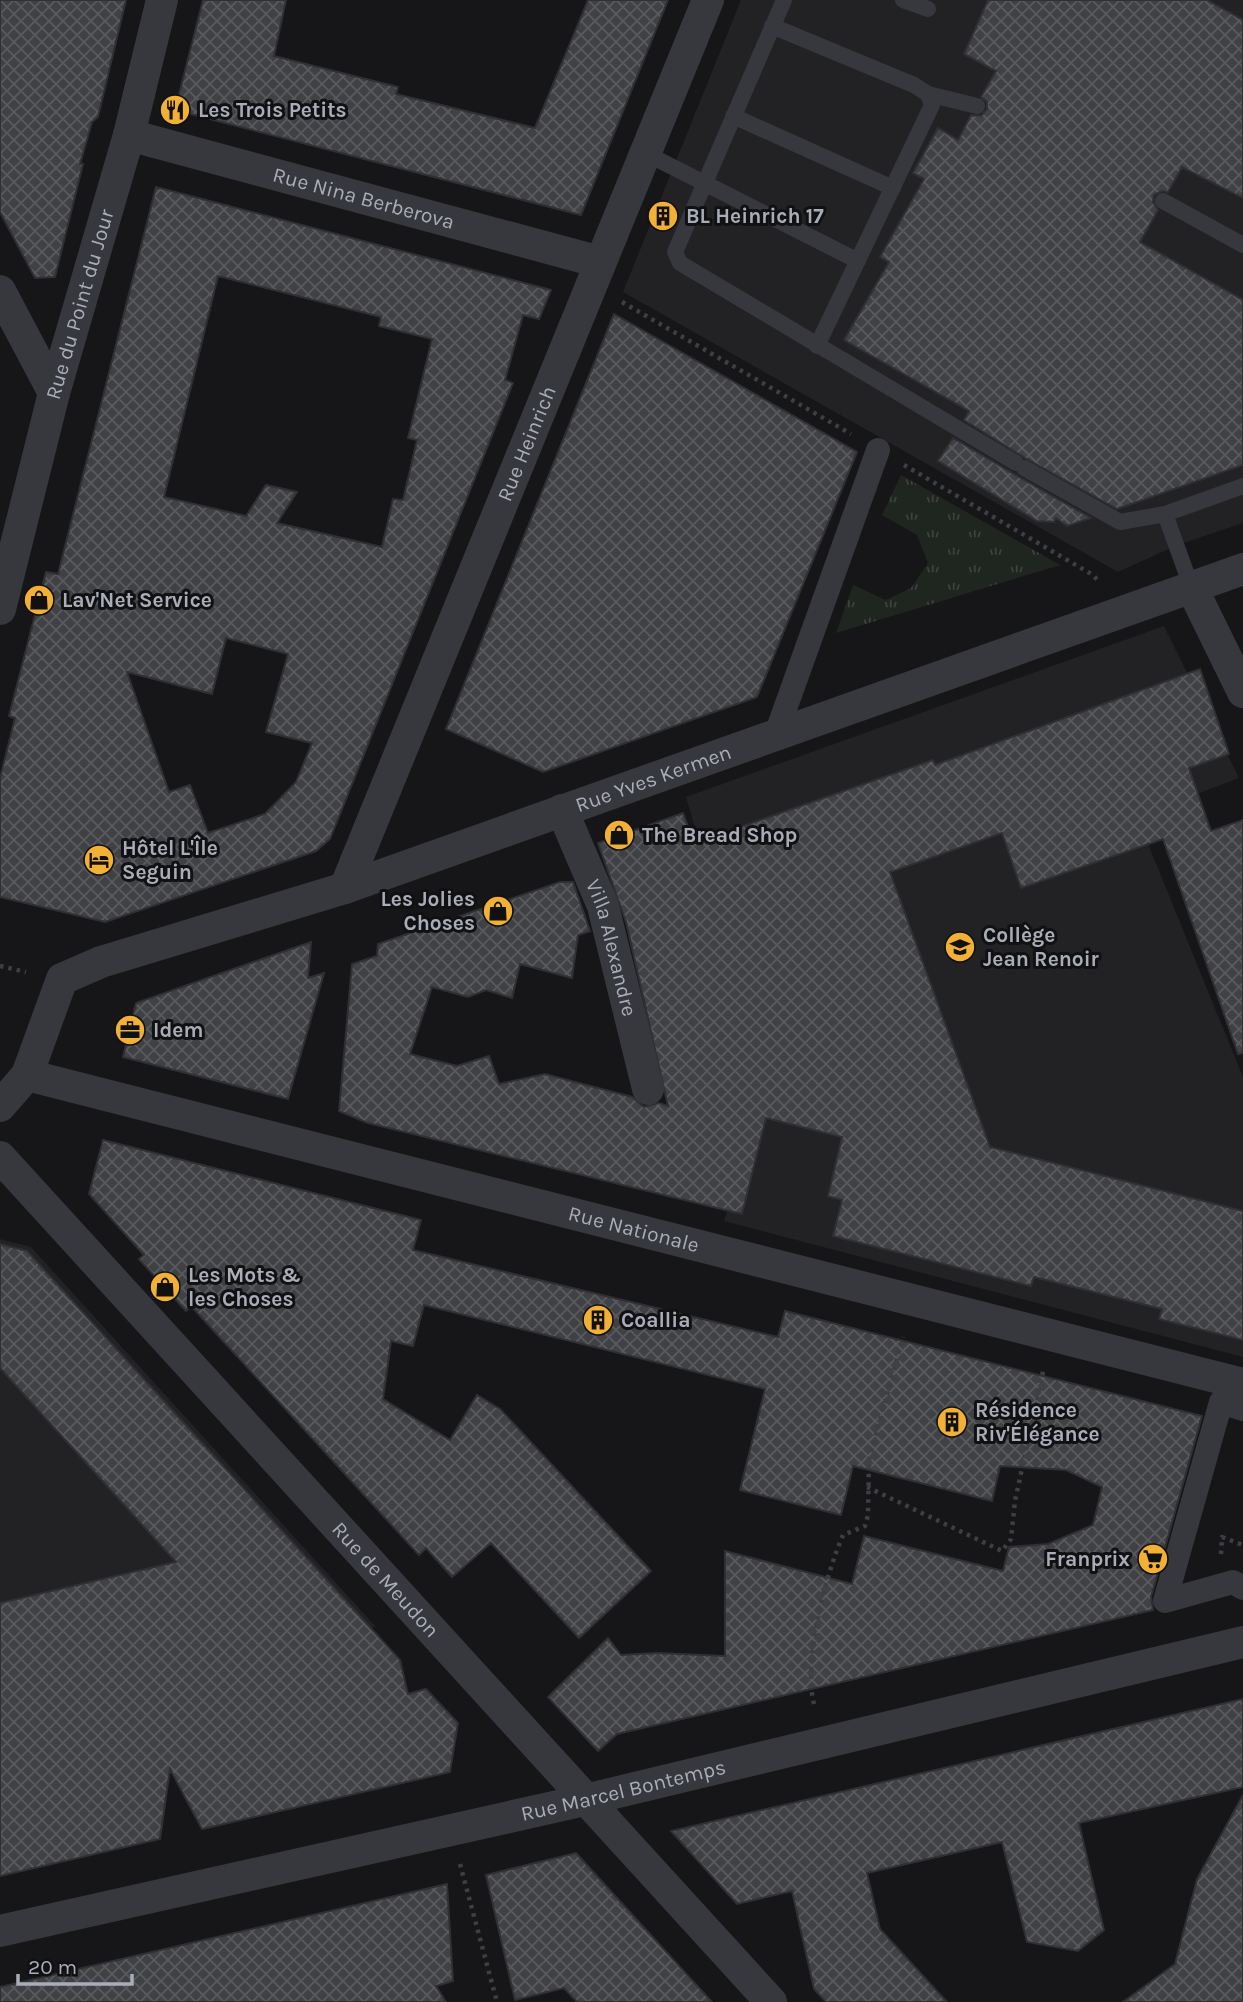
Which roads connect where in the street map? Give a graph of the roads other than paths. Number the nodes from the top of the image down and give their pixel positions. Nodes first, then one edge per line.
1 (162, 0) edge
2 (708, 0) edge
3 (784, 0) edge
4 (903, 0) edge
5 (928, 9) dead end
6 (772, 26) junction
7 (928, 94) junction
8 (976, 106) dead end
9 (733, 116) junction
10 (129, 135) junction
11 (645, 153) junction
12 (704, 182) junction
13 (893, 188) junction
14 (1163, 201) dead end
15 (1243, 245) edge
16 (858, 261) junction
17 (600, 262) junction
18 (0, 291) edge
19 (817, 346) junction
20 (54, 393) junction
21 (878, 450) dead end
22 (1243, 486) edge
23 (1165, 514) junction
24 (1243, 569) edge
25 (1191, 586) junction
26 (0, 609) edge
27 (1243, 692) edge
28 (776, 734) junction
29 (562, 810) junction
30 (345, 888) junction
31 (27, 1075) junction
32 (648, 1089) dead end
33 (0, 1106) edge
34 (0, 1157) edge
35 (1243, 1384) edge
36 (1243, 1409) edge
37 (1243, 1588) edge
38 (1243, 1642) edge
39 (585, 1800) junction
40 (0, 1931) edge
41 (771, 2002) edge

1 - 10 street, Rue du Point du Jour
2 - 11 street, Rue Heinrich
3 - 6 lane
4 - 5 lane
6 - 7 lane
6 - 9 lane
7 - 8 lane
7 - 13 lane
9 - 12 lane
9 - 13 lane
10 - 17 street, Rue Nina Berberova
10 - 20 street, Rue du Point du Jour
11 - 12 lane
11 - 17 street, Rue Heinrich
12 - 16 lane
12 - 19 lane
13 - 16 lane
14 - 15 lane
16 - 19 lane
17 - 30 street, Rue Heinrich
18 - 20 street
19 - 23 lane
20 - 26 street, Rue du Point du Jour
21 - 28 street
22 - 23 lane
23 - 25 lane
24 - 25 street, Rue Yves Kermen
25 - 27 street
25 - 28 street, Rue Yves Kermen
28 - 29 street, Rue Yves Kermen
29 - 30 street, Rue Yves Kermen
29 - 32 street, Villa Alexandre
30 - 31 street, Rue Yves Kermen
31 - 33 street
31 - 35 street, Rue Nationale
34 - 39 street, Rue de Meudon
36 - 37 street
38 - 39 street, Rue Marcel Bontemps
39 - 40 street, Rue Marcel Bontemps
39 - 41 street, Rue de Meudon

